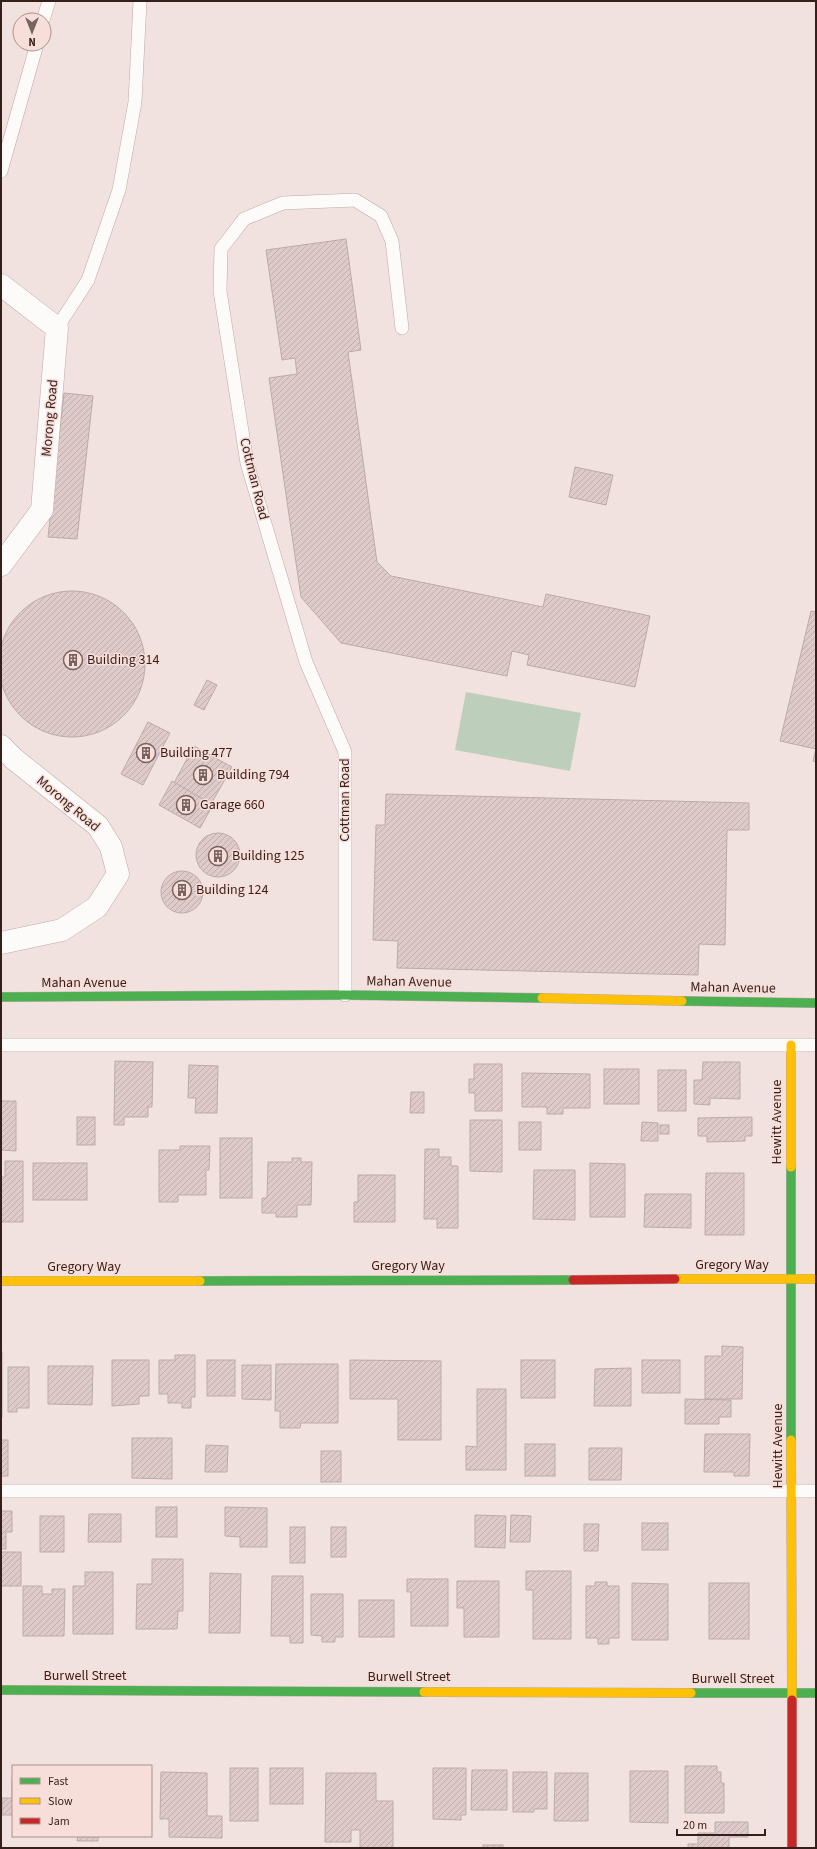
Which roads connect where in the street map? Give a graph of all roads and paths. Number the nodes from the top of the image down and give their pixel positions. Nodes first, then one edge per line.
1 (49, 1) edge
2 (140, 1) edge
3 (46, 12) edge
4 (35, 52) edge
5 (1, 171) edge
6 (1, 285) edge
7 (58, 328) junction
8 (402, 328) dead end
9 (1, 565) edge
10 (1, 746) edge
11 (1, 943) edge
12 (344, 995) junction
13 (1, 997) edge
14 (816, 1003) edge
15 (791, 1045) junction
16 (816, 1045) edge
17 (1, 1046) edge
18 (791, 1278) junction
19 (816, 1279) edge
20 (1, 1281) edge
21 (1, 1491) edge
22 (792, 1491) junction
23 (816, 1491) edge
24 (1, 1690) edge
25 (792, 1693) junction
26 (816, 1693) edge
27 (792, 1848) edge

1 - 3 lane
2 - 7 lane
4 - 5 lane
6 - 7 street
7 - 9 street, Morong Road
8 - 12 lane, Cottman Road
10 - 11 street, Morong Road
12 - 13 main road, Mahan Avenue
12 - 14 main road, Mahan Avenue
15 - 16 lane
15 - 17 lane
15 - 18 main road, Hewitt Avenue
18 - 19 main road, Gregory Way
18 - 20 main road, Gregory Way
18 - 22 main road, Hewitt Avenue
21 - 22 lane
22 - 23 lane
22 - 25 main road, Hewitt Avenue
24 - 25 main road, Burwell Street
25 - 26 main road, Burwell Street
25 - 27 main road, Hewitt Avenue

